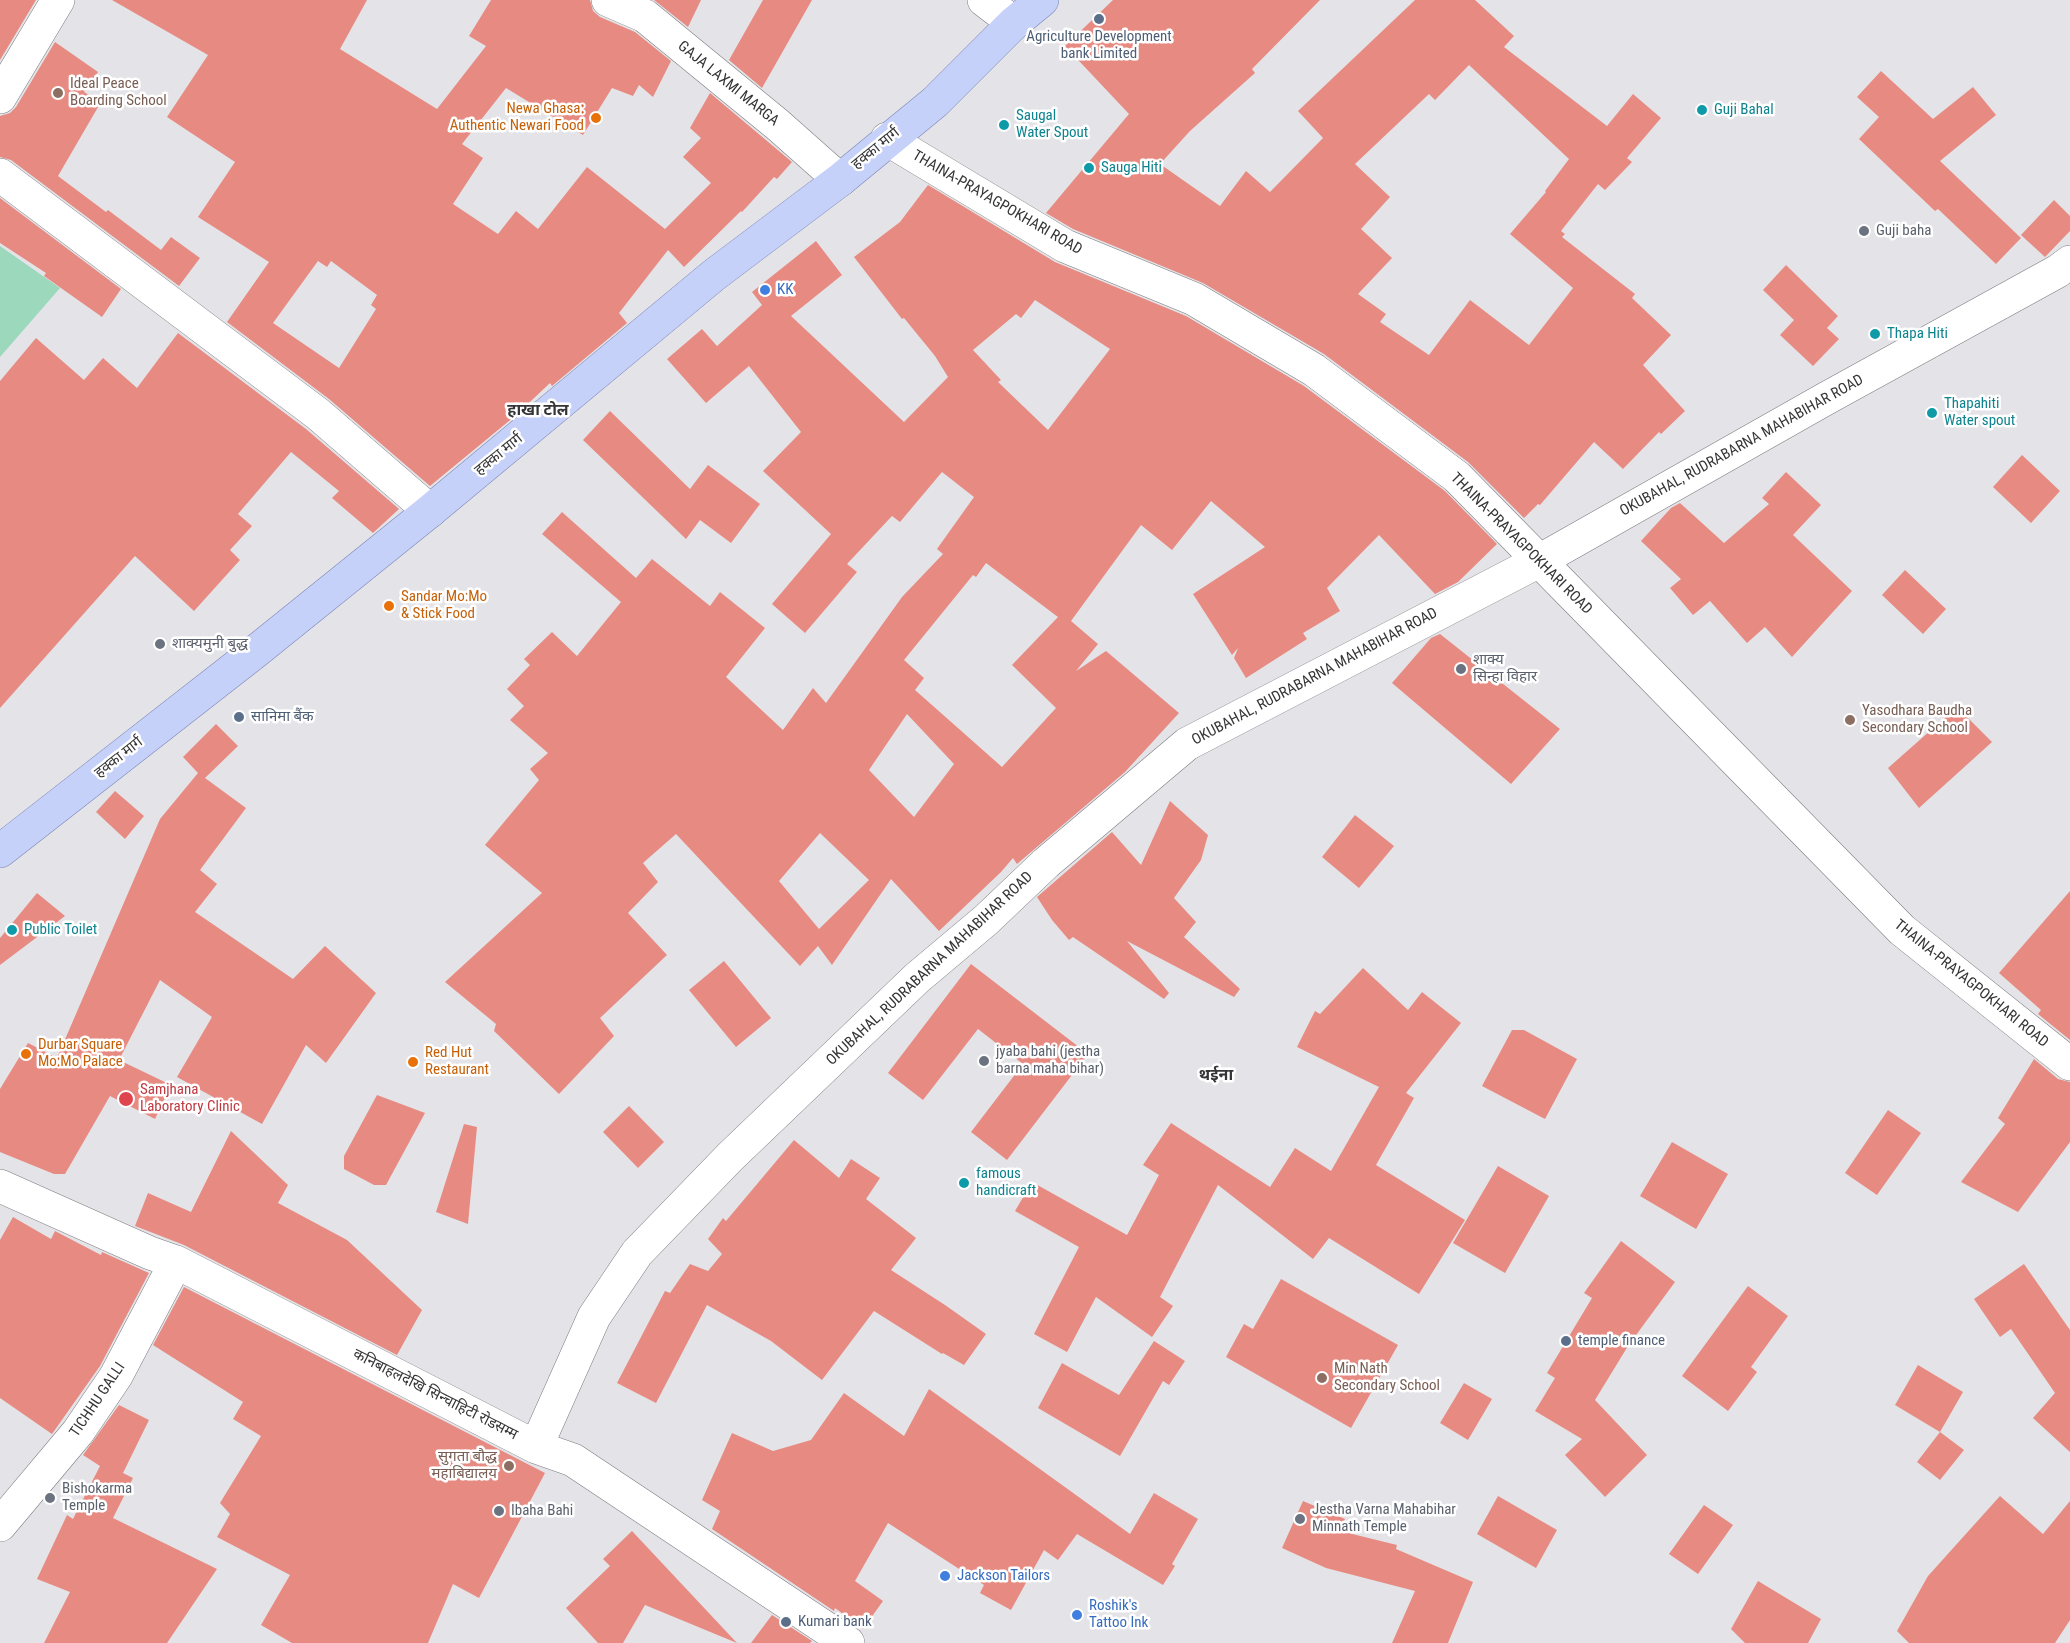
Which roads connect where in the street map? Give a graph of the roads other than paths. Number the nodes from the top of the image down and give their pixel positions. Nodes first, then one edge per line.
1 (58, 0) edge
2 (608, 0) edge
3 (984, 0) edge
4 (1042, 0) edge
5 (1014, 23) junction
6 (0, 97) edge
7 (887, 140) junction
8 (0, 175) edge
9 (840, 180) junction
10 (2066, 273) edge
11 (430, 511) junction
12 (1539, 561) junction
13 (0, 850) edge
14 (2070, 1064) edge
15 (0, 1186) edge
16 (176, 1262) junction
17 (536, 1447) junction
18 (0, 1525) edge
19 (848, 1643) edge

1 - 6 street
2 - 9 street, GAJA LAXMI MARGA
3 - 5 street
4 - 5 main road, हक्का मार्ग
5 - 7 main road, हक्का मार्ग
7 - 9 main road, हक्का मार्ग
7 - 12 street, THAINA-PRAYAGPOKHARI ROAD
8 - 11 street
9 - 11 main road, हक्का मार्ग
10 - 12 street, OKUBAHAL, RUDRABARNA MAHABIHAR ROAD
11 - 13 main road, हक्का मार्ग
12 - 14 street, THAINA-PRAYAGPOKHARI ROAD
12 - 17 street, OKUBAHAL, RUDRABARNA MAHABIHAR ROAD
15 - 16 street, कनिबाहलदेखि सिन्चाहिटी रोडसम्म
16 - 17 street, कनिबाहलदेखि सिन्चाहिटी रोडसम्म
16 - 18 street, TICHHU GALLI
17 - 19 street, कनिबाहलदेखि सिन्चाहिटी रोडसम्म

